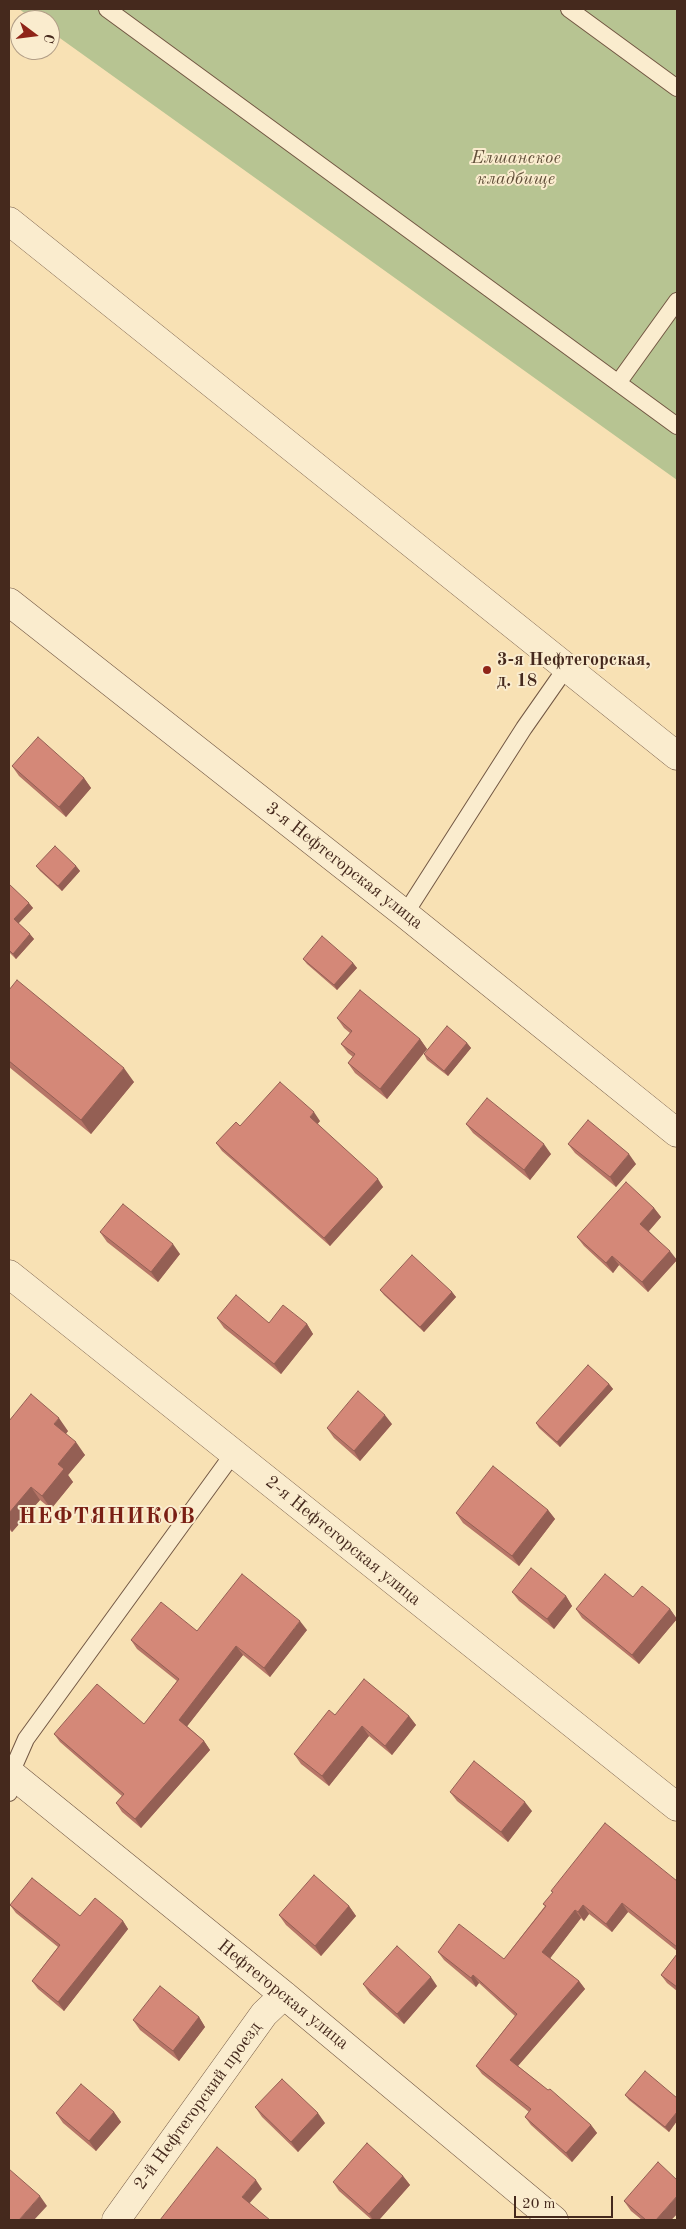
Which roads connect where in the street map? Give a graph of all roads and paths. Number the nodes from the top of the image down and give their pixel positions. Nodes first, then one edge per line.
1 (107, 9) edge
2 (569, 9) edge
3 (677, 88) edge
4 (9, 220) edge
5 (677, 301) edge
6 (618, 383) junction
7 (677, 426) edge
8 (9, 602) edge
9 (566, 668) junction
10 (677, 756) edge
11 (405, 914) junction
12 (677, 1133) edge
13 (9, 1274) edge
14 (233, 1454) junction
15 (9, 1779) edge
16 (677, 1807) edge
17 (284, 1995) junction
18 (116, 2220) edge
19 (554, 2220) edge

1 - 6 lane
2 - 3 lane
4 - 9 street
5 - 6 lane
6 - 7 lane
8 - 11 street, 3-я Нефтегорская улица
9 - 10 street
9 - 11 lane
11 - 12 street, 3-я Нефтегорская улица
13 - 14 street, 2-я Нефтегорская улица
14 - 15 lane
14 - 16 street, 2-я Нефтегорская улица
15 - 17 street, Нефтегорская улица
17 - 18 street, 2-й Нефтегорский проезд
17 - 19 street, Нефтегорская улица

